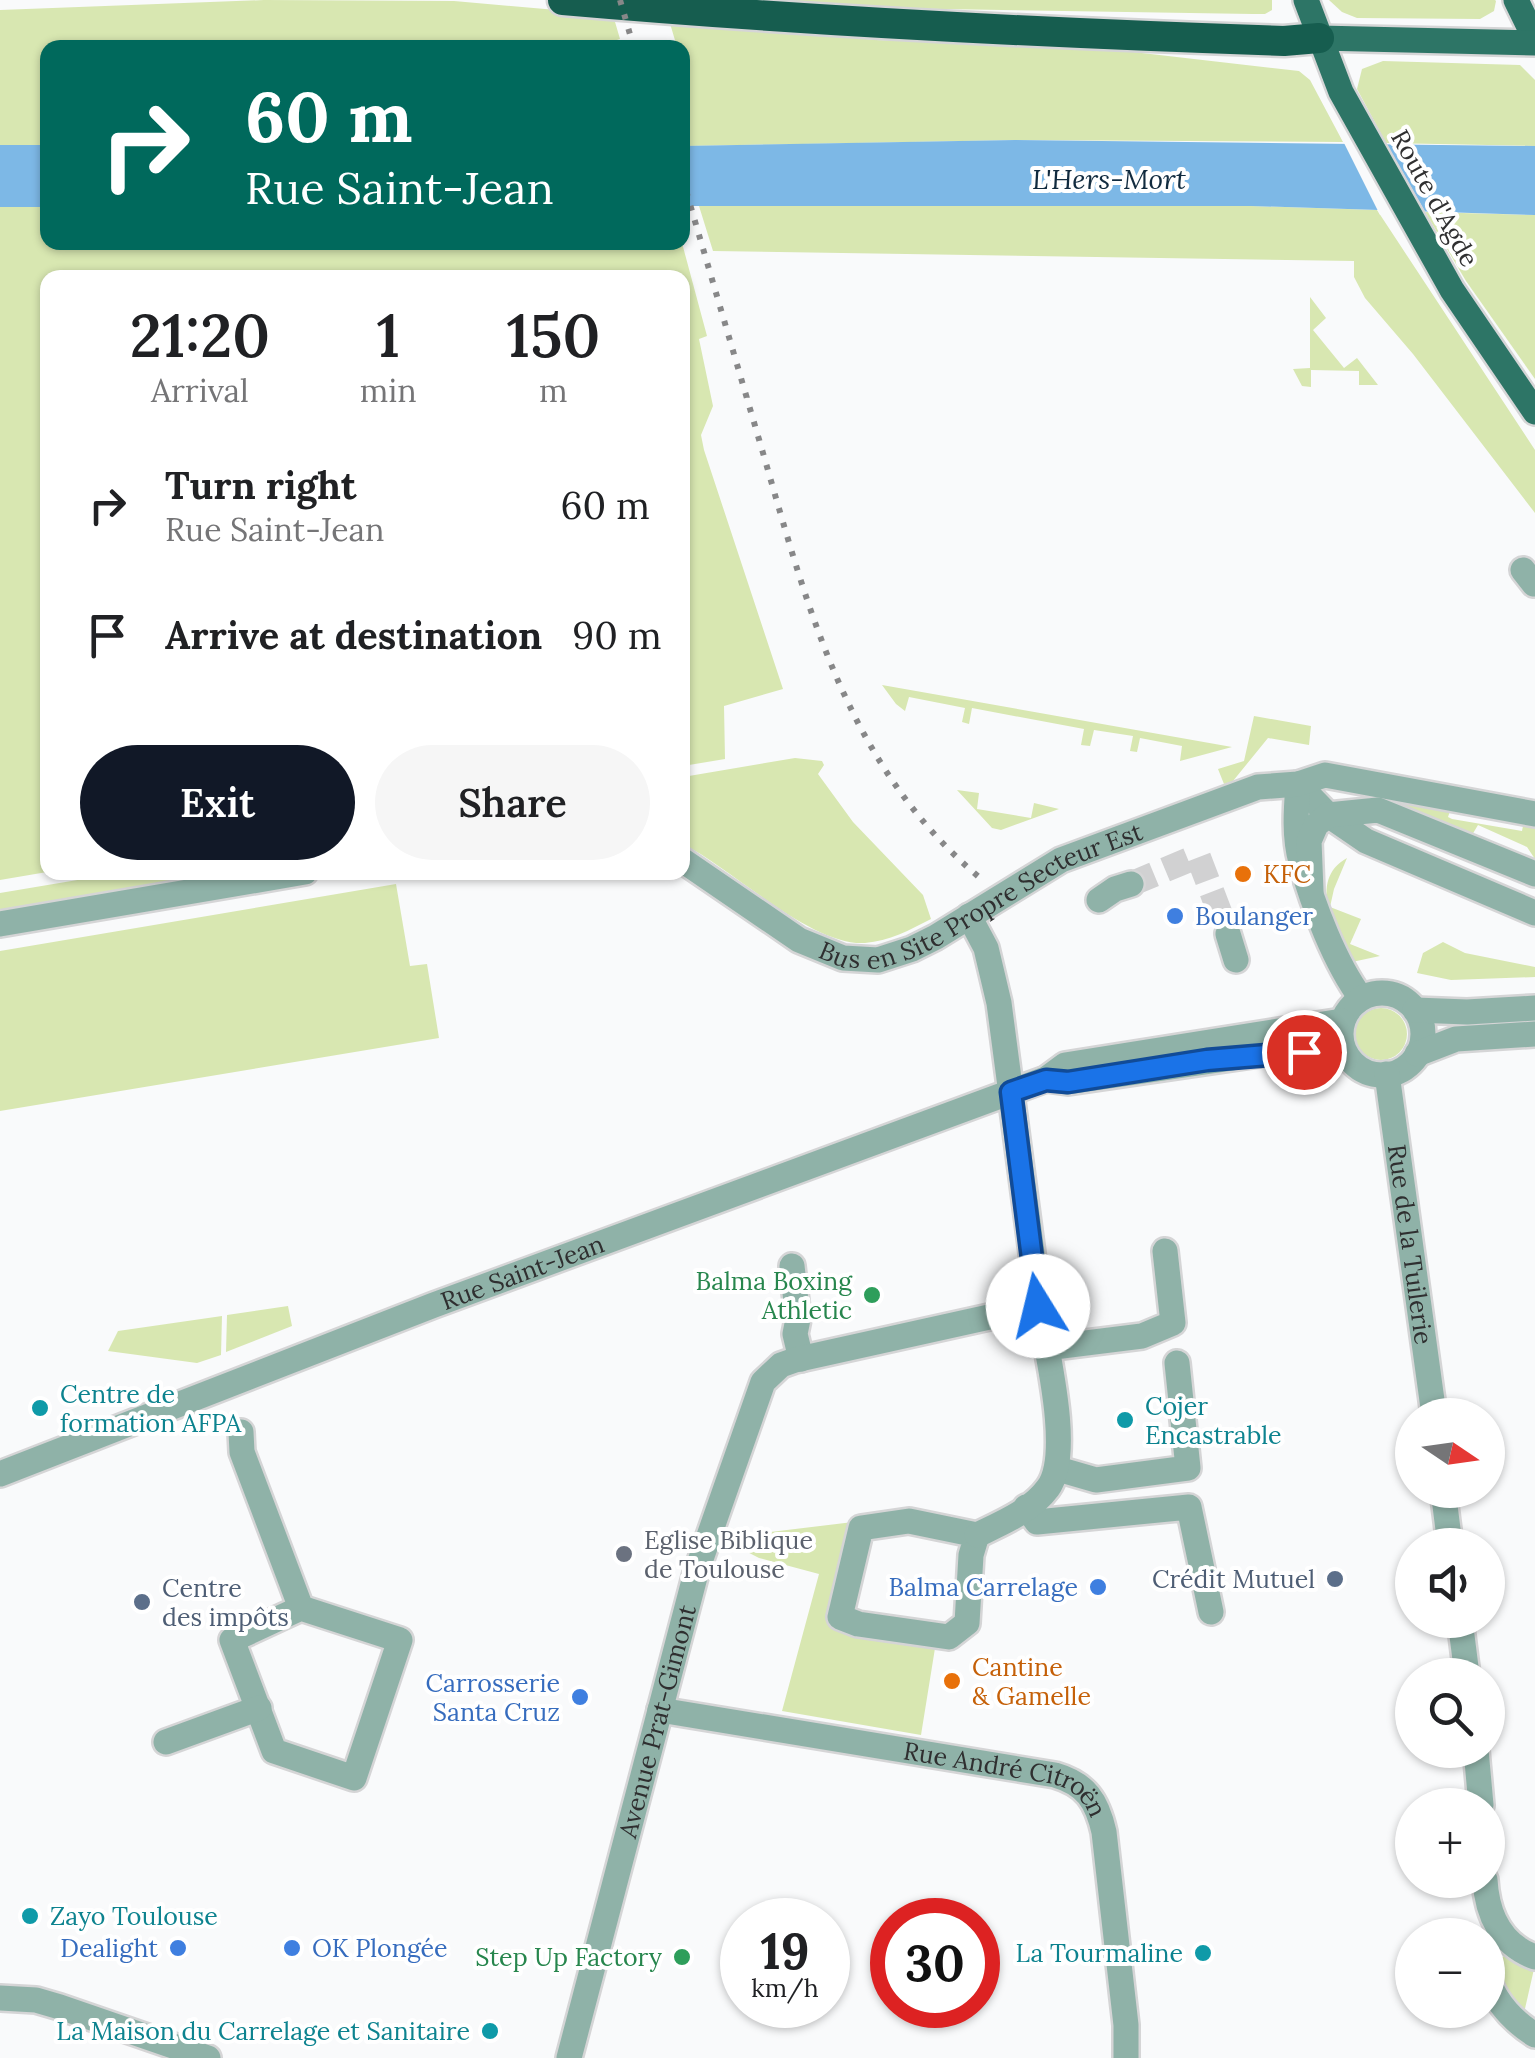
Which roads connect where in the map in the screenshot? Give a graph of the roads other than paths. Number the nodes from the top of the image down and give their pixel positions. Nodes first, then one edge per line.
1 (563, 0) edge
2 (1306, 0) edge
3 (1516, 0) edge
4 (1319, 38) junction
5 (1535, 41) edge
6 (1535, 412) edge
7 (1298, 784) junction
8 (1535, 814) edge
9 (1328, 815) junction
10 (690, 866) edge
11 (1535, 874) edge
12 (258, 880) edge
13 (1132, 884) tunnel mouth
14 (1311, 891) junction
15 (1099, 900) dead end
16 (1535, 913) edge
17 (969, 916) junction
18 (0, 924) edge
19 (1228, 934) tunnel mouth
20 (1236, 960) dead end
21 (1361, 998) junction
22 (1535, 1008) edge
23 (1415, 1010) junction
24 (1342, 1022) junction
25 (1535, 1034) edge
26 (1417, 1054) junction
27 (1347, 1056) junction
28 (1386, 1074) junction
29 (1046, 1080) junction
30 (1011, 1092) junction
31 (1166, 1250) dead end
32 (792, 1266) dead end
33 (1038, 1306) junction
34 (1046, 1348) junction
35 (801, 1359) junction
36 (1176, 1363) dead end
37 (1432, 1398) edge
38 (241, 1432) dead end
39 (1058, 1468) junction
40 (0, 1474) edge
41 (1026, 1508) junction
42 (977, 1535) junction
43 (301, 1608) junction
44 (1211, 1612) dead end
45 (259, 1708) junction
46 (660, 1710) junction
47 (166, 1742) dead end
48 (1489, 1898) edge
49 (1535, 1956) edge
50 (0, 1998) edge
51 (1505, 2011) edge
52 (1535, 2035) edge
53 (208, 2058) edge
54 (570, 2058) edge
55 (1126, 2058) edge

1 - 4 highway
2 - 4 main road, Route d'Agde
3 - 5 main road
4 - 5 main road
4 - 6 main road, Route d'Agde
7 - 8 street, Bus en Site Propre Secteur Est
7 - 9 street
7 - 14 street
7 - 17 street, Bus en Site Propre Secteur Est
9 - 11 street
9 - 14 street
9 - 16 street
10 - 17 street, Bus en Site Propre Secteur Est
12 - 18 street
13 - 15 street
14 - 21 street
17 - 30 street
19 - 20 street
21 - 23 street
21 - 24 street
22 - 23 street
23 - 26 street
24 - 27 street
24 - 29 street, Rue Saint-Jean
25 - 26 street
26 - 28 street
27 - 28 street
27 - 29 street, Rue Saint-Jean
28 - 37 street, Rue de la Tuilerie
29 - 30 street, Rue Saint-Jean
30 - 33 street
30 - 40 street, Rue Saint-Jean
31 - 34 street
32 - 35 street
33 - 34 street
33 - 35 street, Avenue Prat-Gimont
34 - 39 street
35 - 46 street, Avenue Prat-Gimont
36 - 39 street
38 - 43 street
39 - 41 street
41 - 42 street
41 - 44 street
42 - 42 street
43 - 45 street
43 - 45 street
45 - 47 street
46 - 54 street, Avenue Prat-Gimont
46 - 55 street, Rue André Citroën
48 - 49 street
50 - 53 street
51 - 52 street

